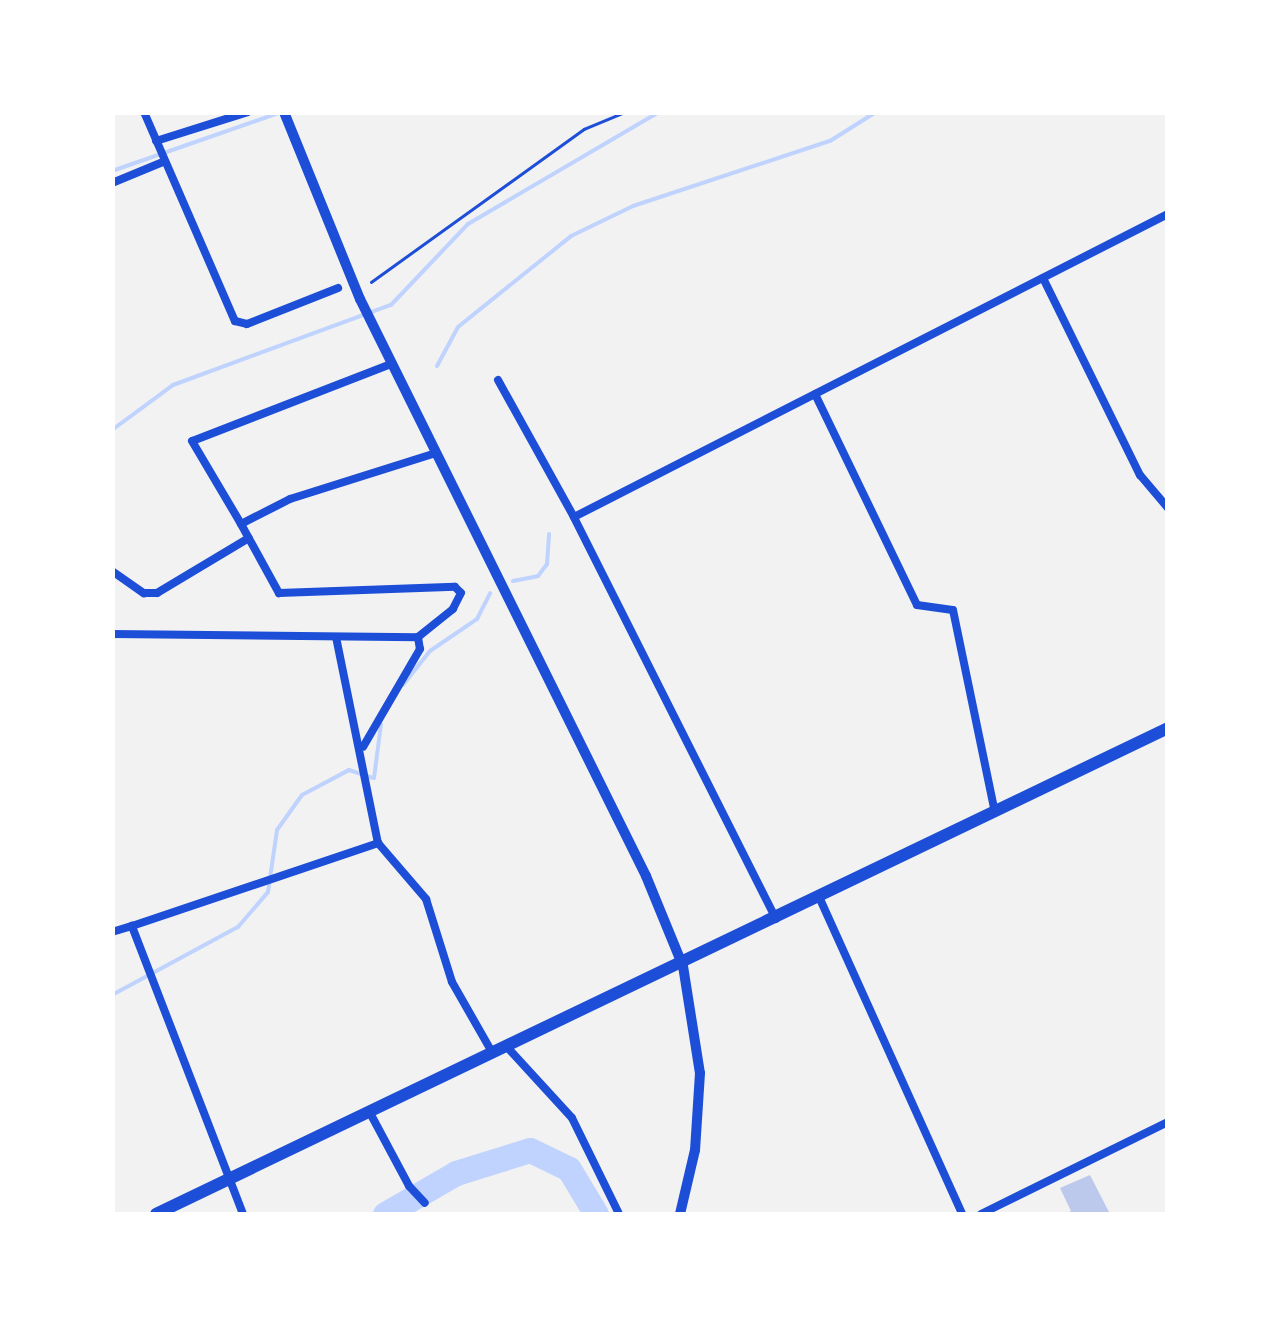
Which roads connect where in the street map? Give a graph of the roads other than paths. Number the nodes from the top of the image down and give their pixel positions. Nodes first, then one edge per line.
1 (144, 112) edge
2 (248, 112) edge
3 (286, 116) edge
4 (156, 141) junction
5 (165, 162) junction
6 (112, 183) edge
7 (1168, 214) edge
8 (1043, 278) junction
9 (338, 288) dead end
10 (391, 364) junction
11 (498, 380) dead end
12 (815, 394) junction
13 (436, 453) junction
14 (1168, 508) edge
15 (574, 518) junction
16 (241, 524) junction
17 (249, 538) junction
18 (112, 571) edge
19 (112, 634) edge
20 (336, 637) junction
21 (418, 637) junction
22 (1168, 728) edge
23 (363, 747) junction
24 (994, 812) junction
25 (378, 843) junction
26 (820, 899) junction
27 (776, 920) junction
28 (132, 926) junction
29 (112, 932) edge
30 (682, 966) junction
31 (507, 1047) junction
32 (493, 1054) junction
33 (369, 1111) junction
34 (1168, 1122) edge
35 (226, 1180) junction
36 (426, 1203) dead end
37 (156, 1214) edge
38 (242, 1214) edge
39 (619, 1214) edge
40 (680, 1214) edge
41 (962, 1214) edge
42 (981, 1214) edge

1 - 4 street
2 - 4 street
3 - 10 street
4 - 5 street
5 - 6 street
5 - 9 street
7 - 8 street
8 - 12 street
8 - 14 street
10 - 13 street
10 - 16 street
11 - 15 street
12 - 15 street
12 - 24 street
13 - 16 street
13 - 30 street
15 - 27 street
16 - 17 street
17 - 18 street
17 - 21 street
19 - 20 street
20 - 21 street
20 - 23 street
21 - 23 street
22 - 24 main road
23 - 25 street
24 - 26 main road
25 - 28 street
25 - 32 street
26 - 27 main road
26 - 41 street
27 - 30 main road
28 - 29 street
28 - 35 street
30 - 31 main road
30 - 40 street
31 - 32 main road
31 - 39 street
32 - 33 main road
33 - 35 main road
33 - 36 street
34 - 42 street
35 - 37 main road
35 - 38 street

